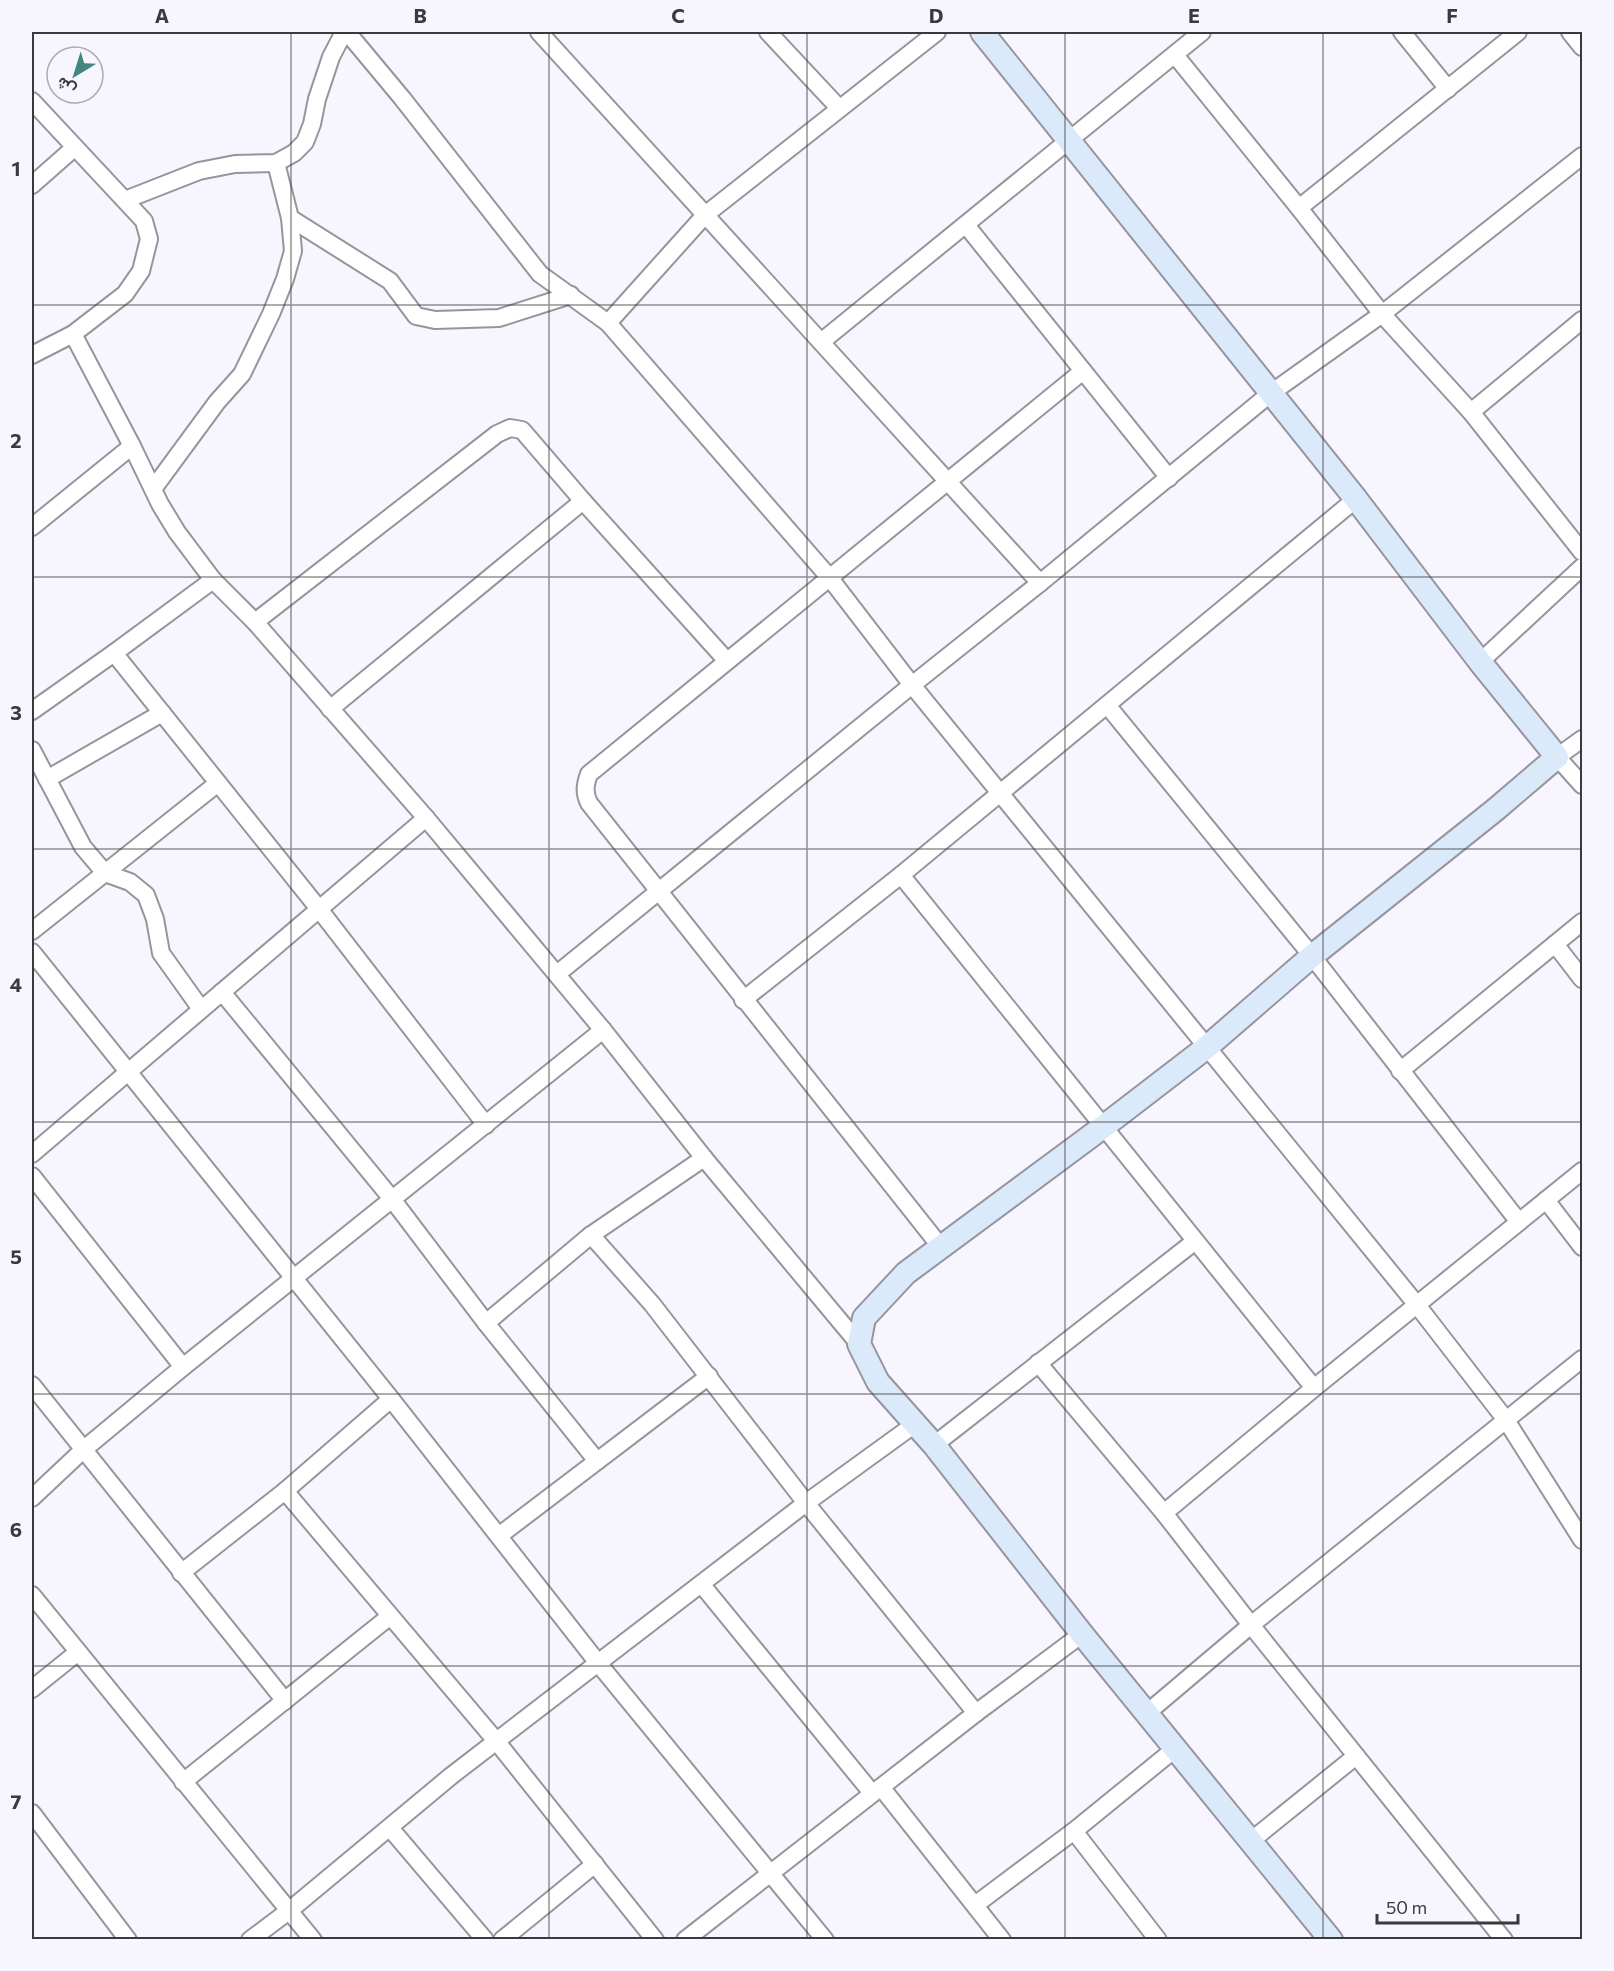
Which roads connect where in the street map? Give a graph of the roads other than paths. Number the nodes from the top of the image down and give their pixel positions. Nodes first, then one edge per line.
1 (346, 32) edge
2 (539, 32) edge
3 (768, 32) edge
4 (937, 32) edge
5 (982, 32) edge
6 (1202, 32) edge
7 (1402, 32) edge
8 (1518, 32) edge
9 (1570, 32) edge
10 (1582, 47) edge
11 (1175, 55) junction
12 (1448, 89) junction
13 (32, 101) edge
14 (839, 108) junction
15 (1070, 140) junction
16 (74, 148) junction
17 (1582, 156) edge
18 (276, 164) junction
19 (32, 185) edge
20 (125, 200) junction
21 (1299, 208) junction
22 (705, 215) junction
23 (290, 218) junction
24 (966, 225) junction
25 (571, 295) junction
26 (1382, 314) junction
27 (1582, 320) edge
28 (608, 323) junction
29 (73, 334) junction
30 (821, 342) junction
31 (35, 347) edge
32 (1083, 370) junction
33 (1271, 393) junction
34 (1471, 412) junction
35 (132, 446) junction
36 (1169, 478) junction
37 (948, 482) junction
38 (153, 489) junction
39 (1356, 499) junction
40 (583, 501) junction
41 (32, 527) edge
42 (1582, 552) edge
43 (1582, 567) edge
44 (829, 577) junction
45 (213, 580) junction
46 (1040, 583) junction
47 (255, 622) junction
48 (114, 653) junction
49 (727, 661) junction
50 (1480, 662) junction
51 (912, 685) junction
52 (1107, 705) junction
53 (330, 709) junction
54 (32, 711) edge
55 (162, 713) junction
56 (1582, 739) edge
57 (32, 750) edge
58 (1557, 757) junction
59 (47, 778) junction
60 (218, 783) junction
61 (1582, 786) edge
62 (1000, 792) junction
63 (426, 818) junction
64 (105, 873) junction
65 (901, 874) junction
66 (658, 893) junction
67 (319, 909) junction
68 (1582, 922) edge
69 (32, 931) edge
70 (1555, 944) junction
71 (32, 952) edge
72 (1312, 956) junction
73 (557, 974) junction
74 (1582, 979) edge
75 (222, 992) junction
76 (743, 1000) junction
77 (201, 1010) junction
78 (603, 1030) junction
79 (1207, 1047) junction
80 (1400, 1071) junction
81 (128, 1072) junction
82 (486, 1125) junction
83 (1103, 1128) junction
84 (32, 1154) edge
85 (704, 1158) junction
86 (1582, 1171) edge
87 (32, 1176) edge
88 (393, 1199) junction
89 (1546, 1200) junction
90 (1519, 1222) junction
91 (591, 1235) junction
92 (1194, 1242) junction
93 (940, 1246) junction
94 (1582, 1247) edge
95 (294, 1280) junction
96 (1417, 1305) junction
97 (486, 1323) junction
98 (859, 1344) junction
99 (1038, 1363) junction
100 (183, 1367) junction
101 (1579, 1367) edge
102 (709, 1376) junction
103 (32, 1385) edge
104 (1314, 1389) junction
105 (391, 1399) junction
106 (1506, 1420) junction
107 (915, 1424) junction
108 (934, 1445) junction
109 (83, 1450) junction
110 (597, 1461) junction
111 (285, 1491) junction
112 (32, 1498) edge
113 (806, 1503) junction
114 (1164, 1513) junction
115 (500, 1536) junction
116 (1582, 1540) edge
117 (182, 1573) junction
118 (702, 1585) junction
119 (32, 1595) edge
120 (389, 1617) junction
121 (1251, 1625) junction
122 (1082, 1634) junction
123 (78, 1652) junction
124 (598, 1663) junction
125 (32, 1689) edge
126 (285, 1701) junction
127 (976, 1713) junction
128 (1147, 1713) junction
129 (497, 1742) junction
130 (1176, 1748) junction
131 (1356, 1756) junction
132 (183, 1782) junction
133 (876, 1790) junction
134 (32, 1813) edge
135 (390, 1828) junction
136 (1074, 1831) junction
137 (1252, 1840) junction
138 (595, 1864) junction
139 (770, 1872) junction
140 (975, 1905) junction
141 (290, 1910) junction
142 (128, 1940) edge
143 (250, 1940) edge
144 (313, 1940) edge
145 (485, 1940) edge
146 (502, 1940) edge
147 (656, 1940) edge
148 (685, 1940) edge
149 (825, 1940) edge
150 (1002, 1940) edge
151 (1158, 1940) edge
152 (1331, 1940) edge
153 (1504, 1940) edge

1 - 18 street
1 - 25 street
2 - 22 street
3 - 14 street
4 - 14 street
5 - 15 street
6 - 11 street
7 - 12 street
8 - 12 street
9 - 10 street
11 - 15 street
11 - 21 street
12 - 21 street
13 - 16 street
14 - 22 street
15 - 24 street
15 - 33 street
16 - 19 street
16 - 20 street
17 - 26 street
18 - 20 street
18 - 23 street
20 - 29 street
21 - 26 street
22 - 28 street
22 - 30 street
23 - 25 street
23 - 38 street
24 - 30 street
24 - 32 street
25 - 28 street
26 - 33 street
26 - 34 street
27 - 34 street
28 - 44 street
29 - 31 street
29 - 35 street
30 - 37 street
32 - 36 street
32 - 37 street
33 - 36 street
33 - 39 street
34 - 42 street
35 - 38 street
35 - 41 street
36 - 46 street
37 - 44 street
37 - 46 street
38 - 45 street
39 - 50 street
39 - 52 street
40 - 47 street
40 - 49 street
40 - 53 street
43 - 50 street
44 - 49 street
44 - 51 street
45 - 47 street
45 - 48 street
46 - 51 street
47 - 53 street
48 - 54 street
48 - 55 street
49 - 66 street
50 - 58 street
51 - 62 street
51 - 66 street
52 - 62 street
52 - 72 street
53 - 63 street
55 - 59 street
55 - 60 street
56 - 58 street
57 - 59 street
58 - 61 street
58 - 72 street
59 - 64 street
60 - 64 street
60 - 67 street
62 - 65 street
62 - 79 street
63 - 67 street
63 - 73 street
64 - 69 street
64 - 77 street
65 - 76 street
65 - 83 street
66 - 73 street
66 - 76 street
67 - 75 street
67 - 82 street
68 - 70 street
70 - 74 street
70 - 80 street
71 - 81 street
72 - 79 street
72 - 80 street
73 - 78 street
75 - 77 street
75 - 88 street
76 - 93 street
77 - 81 street
78 - 82 street
78 - 85 street
79 - 83 street
79 - 96 street
80 - 90 street
81 - 84 street
81 - 95 street
82 - 88 street
83 - 92 street
83 - 93 street
85 - 91 street
85 - 98 street
86 - 89 street
87 - 100 street
88 - 95 street
88 - 97 street
89 - 90 street
89 - 94 street
90 - 96 street
91 - 97 street
91 - 102 street
92 - 99 street
92 - 104 street
93 - 98 street
95 - 100 street
95 - 105 street
96 - 104 street
96 - 106 street
97 - 110 street
98 - 107 street
99 - 108 street
99 - 114 street
100 - 109 street
101 - 106 street
102 - 110 street
102 - 113 street
103 - 109 street
104 - 114 street
105 - 111 street
105 - 115 street
106 - 116 street
106 - 121 street
107 - 108 street
107 - 113 street
108 - 122 street
109 - 112 street
109 - 117 street
110 - 115 street
111 - 117 street
111 - 120 street
113 - 118 street
113 - 127 street
114 - 121 street
115 - 124 street
117 - 126 street
118 - 124 street
118 - 133 street
119 - 123 street
120 - 126 street
120 - 129 street
121 - 128 street
121 - 131 street
122 - 127 street
122 - 128 street
123 - 125 street
123 - 132 street
124 - 129 street
124 - 139 street
126 - 132 street
127 - 133 street
128 - 130 street
129 - 135 street
129 - 138 street
130 - 136 street
130 - 137 street
131 - 137 street
131 - 153 street
132 - 141 street
133 - 139 street
133 - 140 street
134 - 142 street
135 - 141 street
135 - 145 street
136 - 140 street
136 - 151 street
137 - 152 street
138 - 146 street
138 - 147 street
139 - 148 street
139 - 149 street
140 - 150 street
141 - 143 street
141 - 144 street

